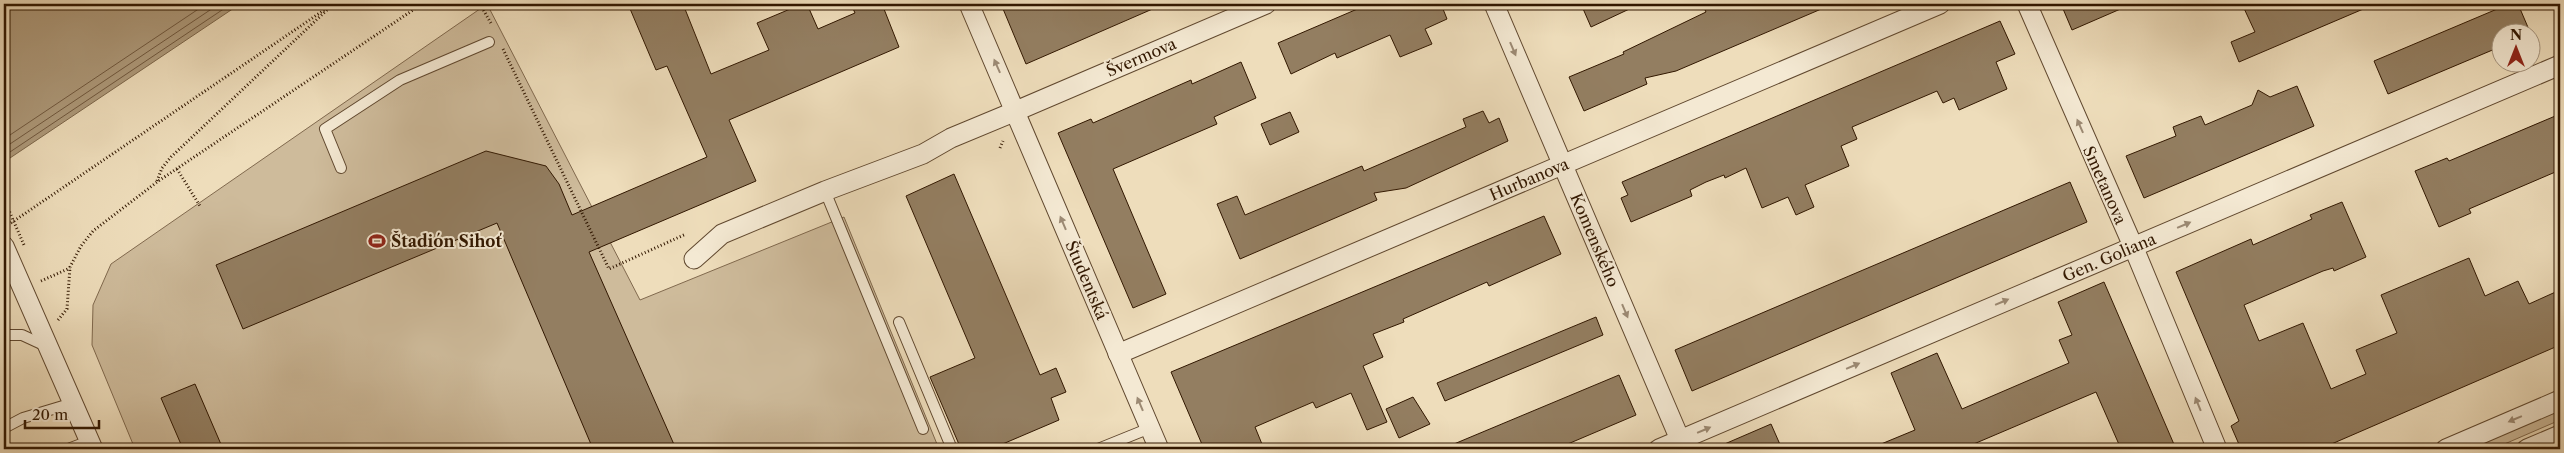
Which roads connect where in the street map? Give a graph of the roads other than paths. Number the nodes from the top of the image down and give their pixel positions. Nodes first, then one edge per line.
1 (969, 4) edge
2 (1266, 4) edge
3 (1494, 4) edge
4 (1940, 4) edge
5 (2027, 4) edge
6 (489, 42) dead end
7 (2560, 65) edge
8 (1016, 111) junction
9 (1563, 165) junction
10 (341, 168) dead end
11 (825, 191) junction
12 (4, 246) edge
13 (2133, 246) junction
14 (694, 259) dead end
15 (899, 322) dead end
16 (4, 335) edge
17 (48, 348) junction
18 (1118, 354) junction
19 (2560, 400) edge
20 (73, 403) junction
21 (4, 428) edge
22 (1150, 428) junction
23 (923, 429) dead end
24 (2560, 435) edge
25 (91, 445) edge
26 (1682, 445) edge
27 (68, 449) edge
28 (952, 449) edge
29 (1098, 449) edge
30 (1159, 449) edge
31 (1659, 449) edge
32 (2217, 449) edge
33 (2446, 449) edge
34 (2527, 449) edge

8 -> 1 street, Študentská
2 - 8 street, Švermova
3 -> 9 street, Komenského
4 - 9 street, Hurbanova
13 -> 5 street, Smetanova
6 - 10 lane
13 -> 7 street, Gen. Goliana
8 - 11 street
18 -> 8 street, Študentská
9 - 18 street, Hurbanova
9 -> 26 street, Komenského
11 - 14 street
11 - 23 lane
12 - 17 street
26 -> 13 street, Gen. Goliana
32 -> 13 street, Smetanova
15 - 28 lane
16 - 17 lane
17 - 20 street
22 -> 18 street, Študentská
19 -> 33 street
20 - 21 lane
20 - 25 street
22 - 29 lane
22 - 30 street, Študentská
24 - 34 street
25 - 27 lane
26 - 31 street, Gen. Goliana

